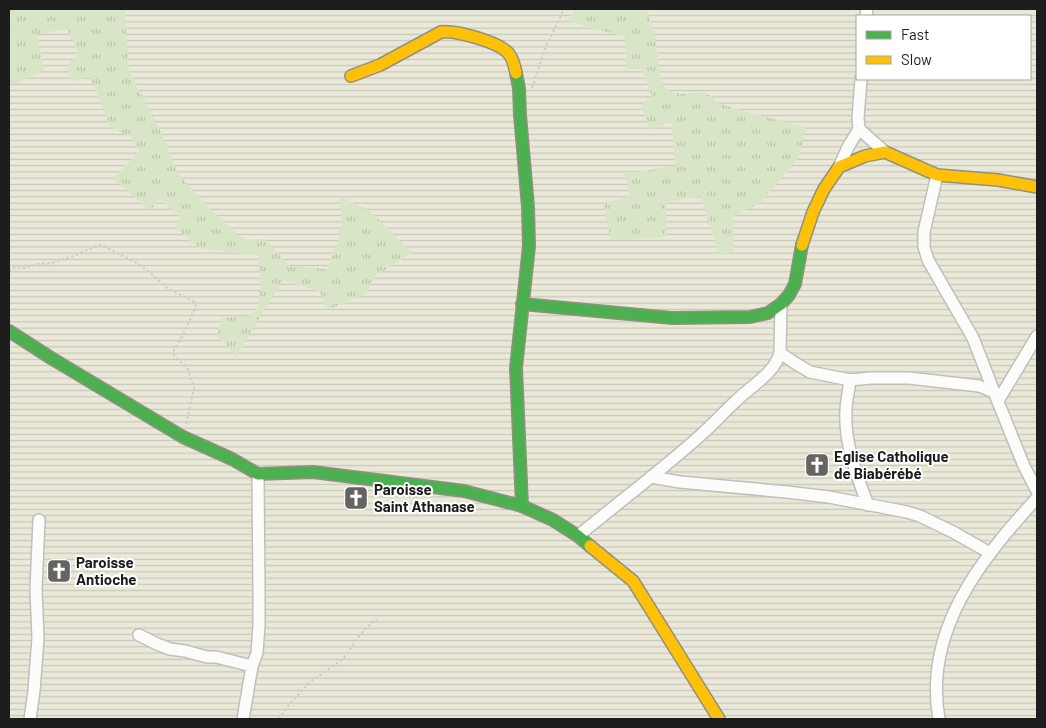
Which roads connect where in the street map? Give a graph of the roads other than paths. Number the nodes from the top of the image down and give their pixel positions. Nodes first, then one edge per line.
1 (350, 76) dead end
2 (861, 80) edge
3 (859, 129) junction
4 (886, 152) junction
5 (839, 166) junction
6 (937, 175) junction
7 (1037, 187) edge
8 (522, 304) junction
9 (781, 304) junction
10 (9, 331) edge
11 (1037, 336) edge
12 (780, 353) junction
13 (850, 380) junction
14 (996, 397) junction
15 (258, 474) junction
16 (651, 477) junction
17 (1037, 491) edge
18 (1037, 498) edge
19 (868, 505) junction
20 (522, 506) junction
21 (39, 520) dead end
22 (578, 536) junction
23 (990, 553) junction
24 (139, 635) dead end
25 (252, 666) junction
26 (30, 719) edge
27 (243, 719) edge
28 (719, 719) edge
29 (939, 719) edge

1 - 8 street
2 - 3 street
3 - 4 street
3 - 5 street
4 - 5 street
4 - 6 street
5 - 9 street
6 - 7 street
6 - 14 street
8 - 9 street
8 - 20 street
9 - 12 street
10 - 15 street
11 - 14 street
12 - 13 street
12 - 16 street
13 - 14 street
13 - 19 street
14 - 17 street
15 - 20 street
15 - 25 street
16 - 19 street
16 - 22 street
18 - 23 street
19 - 23 street
20 - 22 street
21 - 26 street
22 - 28 street
23 - 29 street
24 - 25 street
25 - 27 street

